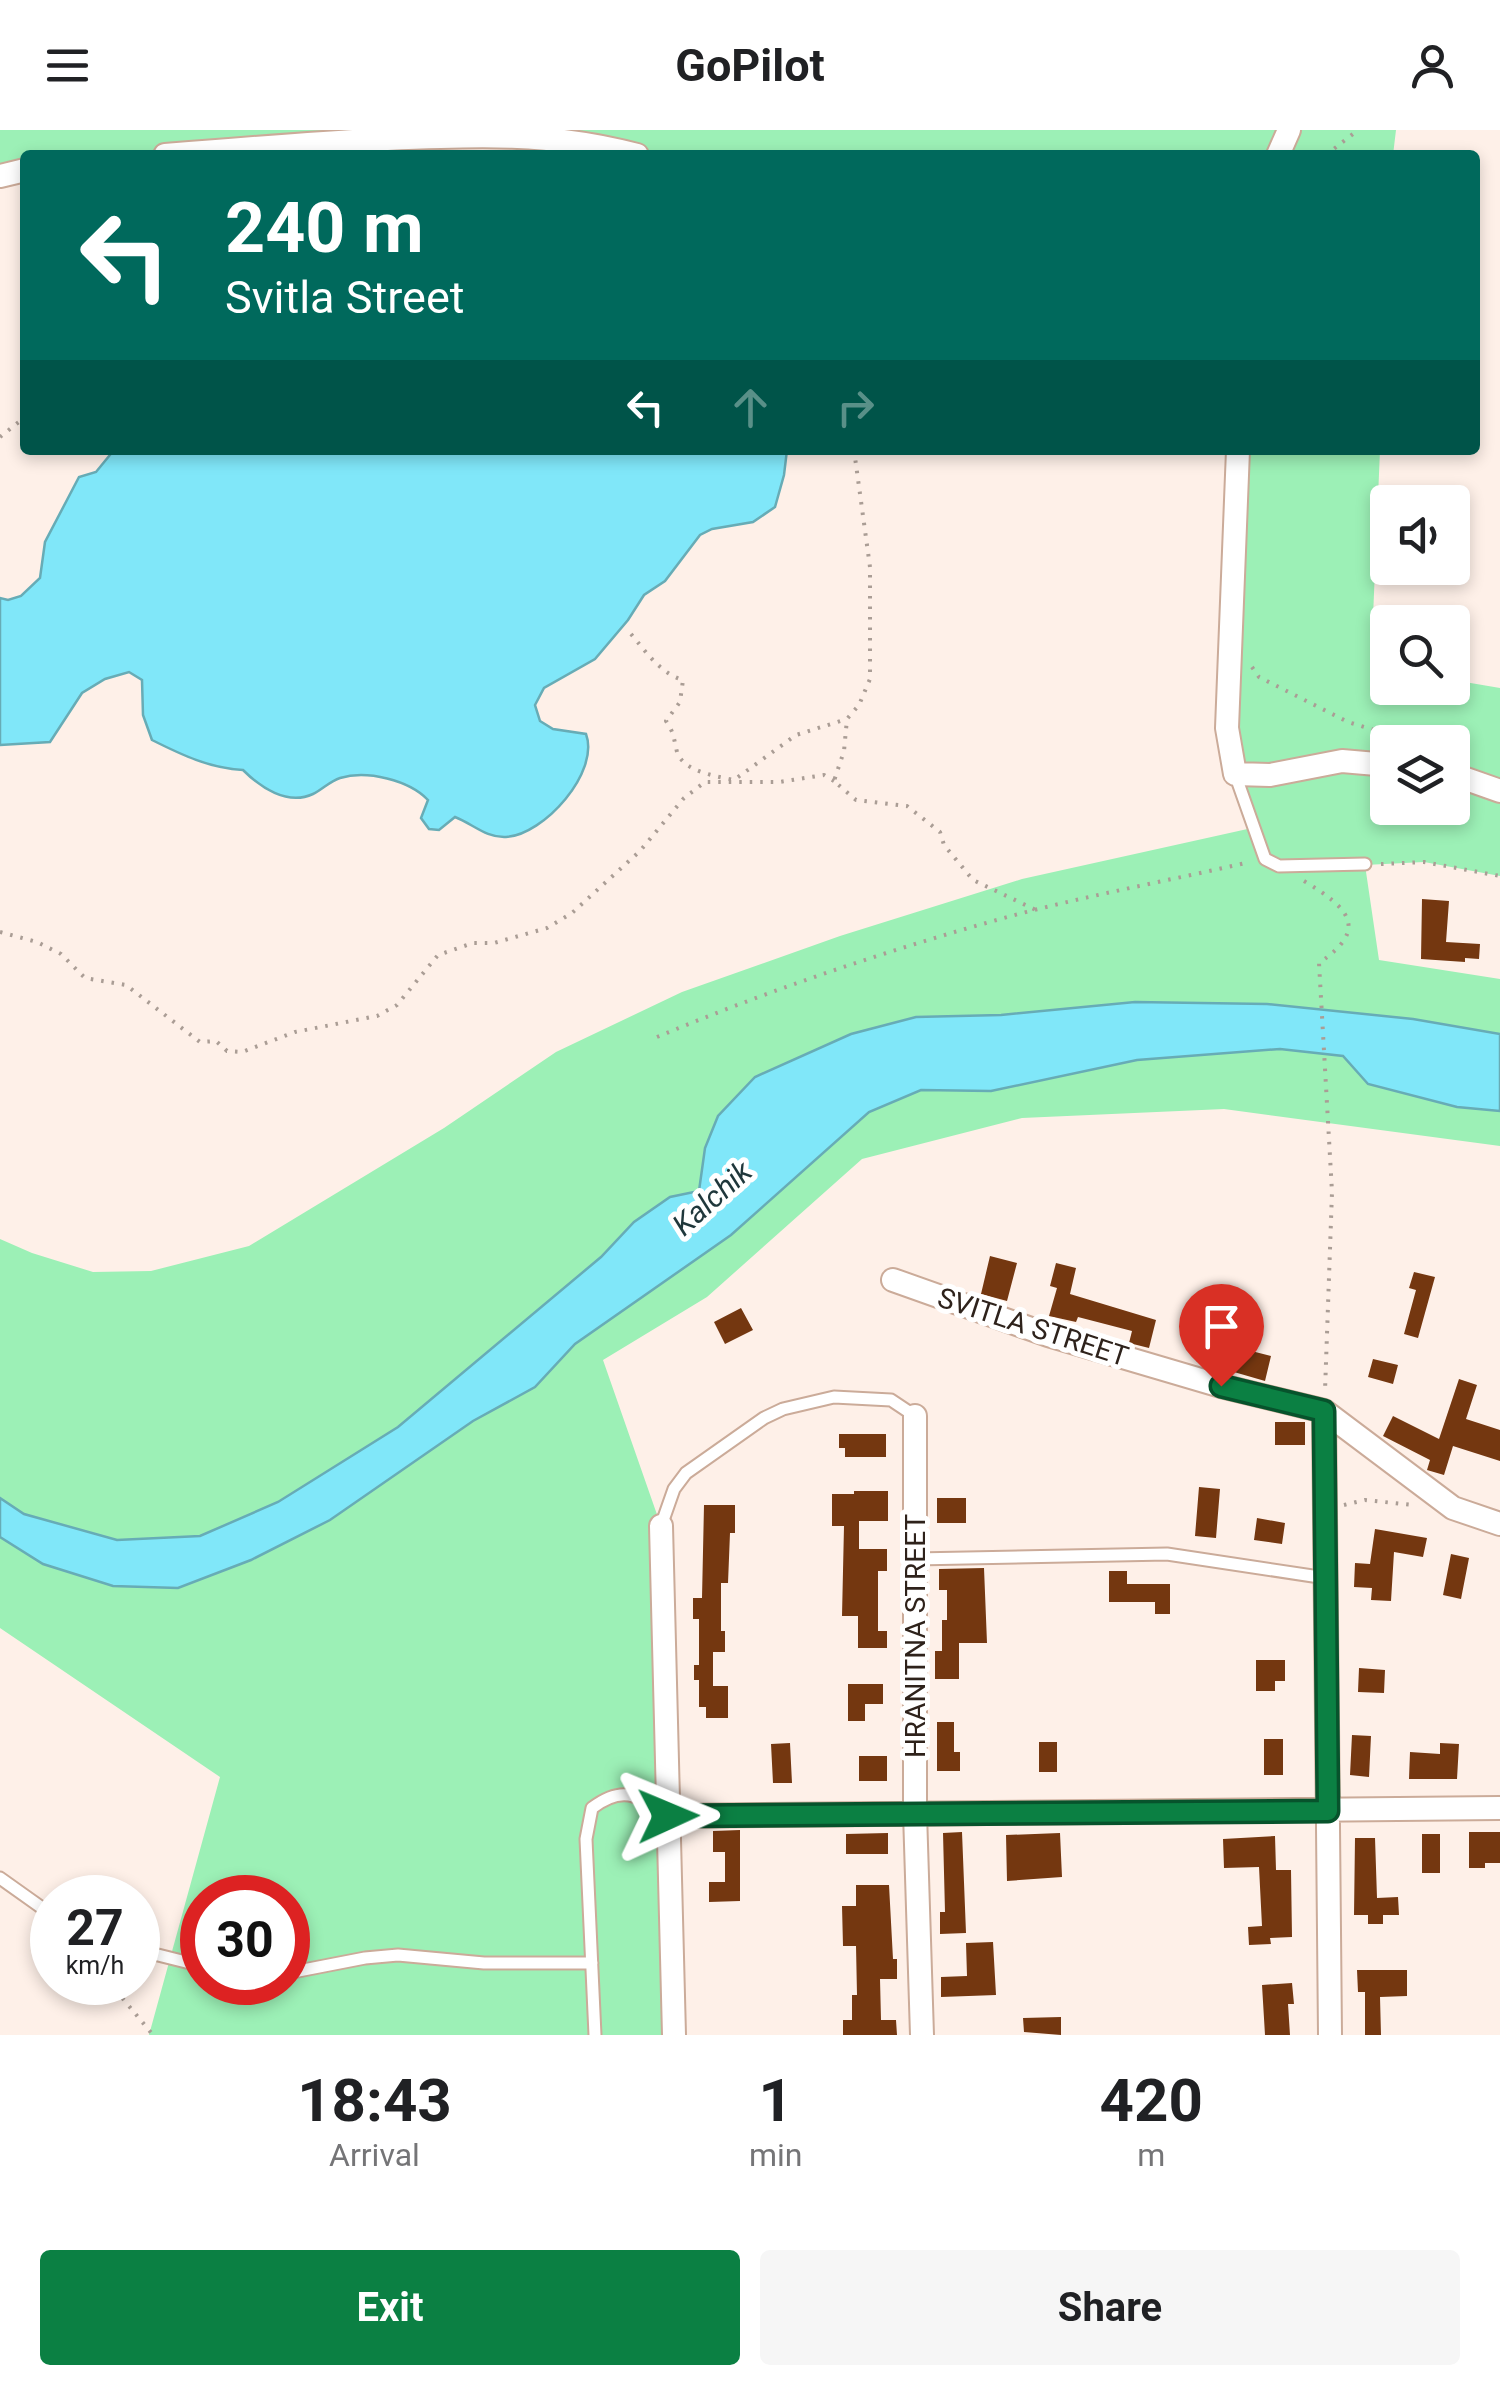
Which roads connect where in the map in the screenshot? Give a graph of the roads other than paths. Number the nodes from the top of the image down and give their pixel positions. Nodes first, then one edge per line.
1 (226, 150) edge
2 (614, 150) edge
3 (1238, 455) edge
4 (1370, 764) edge
5 (1235, 774) junction
6 (1470, 780) edge
7 (1500, 791) edge
8 (1365, 864) road end
9 (893, 1280) dead end
10 (1324, 1411) junction
11 (915, 1416) joint
12 (1500, 1524) edge
13 (662, 1526) joint
14 (915, 1559) junction
15 (1326, 1578) junction
16 (1500, 1808) edge
17 (1328, 1811) junction
18 (915, 1813) junction
19 (668, 1816) junction
20 (0, 1878) edge
21 (30, 1899) edge
22 (592, 1963) junction
23 (310, 1969) edge
24 (595, 2035) edge
25 (674, 2035) edge
26 (922, 2035) edge
27 (1330, 2035) edge

1 - 2 street
3 - 5 street
4 - 5 street
5 - 8 lane
6 - 7 street
9 - 10 street, SVITLA STREET
10 - 12 street
10 - 15 street
11 - 13 lane
11 - 14 street, HRANITNA STREET
13 - 19 street
14 - 15 lane
14 - 18 street, HRANITNA STREET
15 - 17 street
16 - 17 street
17 - 18 street
17 - 27 street
18 - 19 street
18 - 26 street, HRANITNA STREET
19 - 22 lane
19 - 25 street
20 - 21 lane
22 - 23 lane
22 - 24 lane

